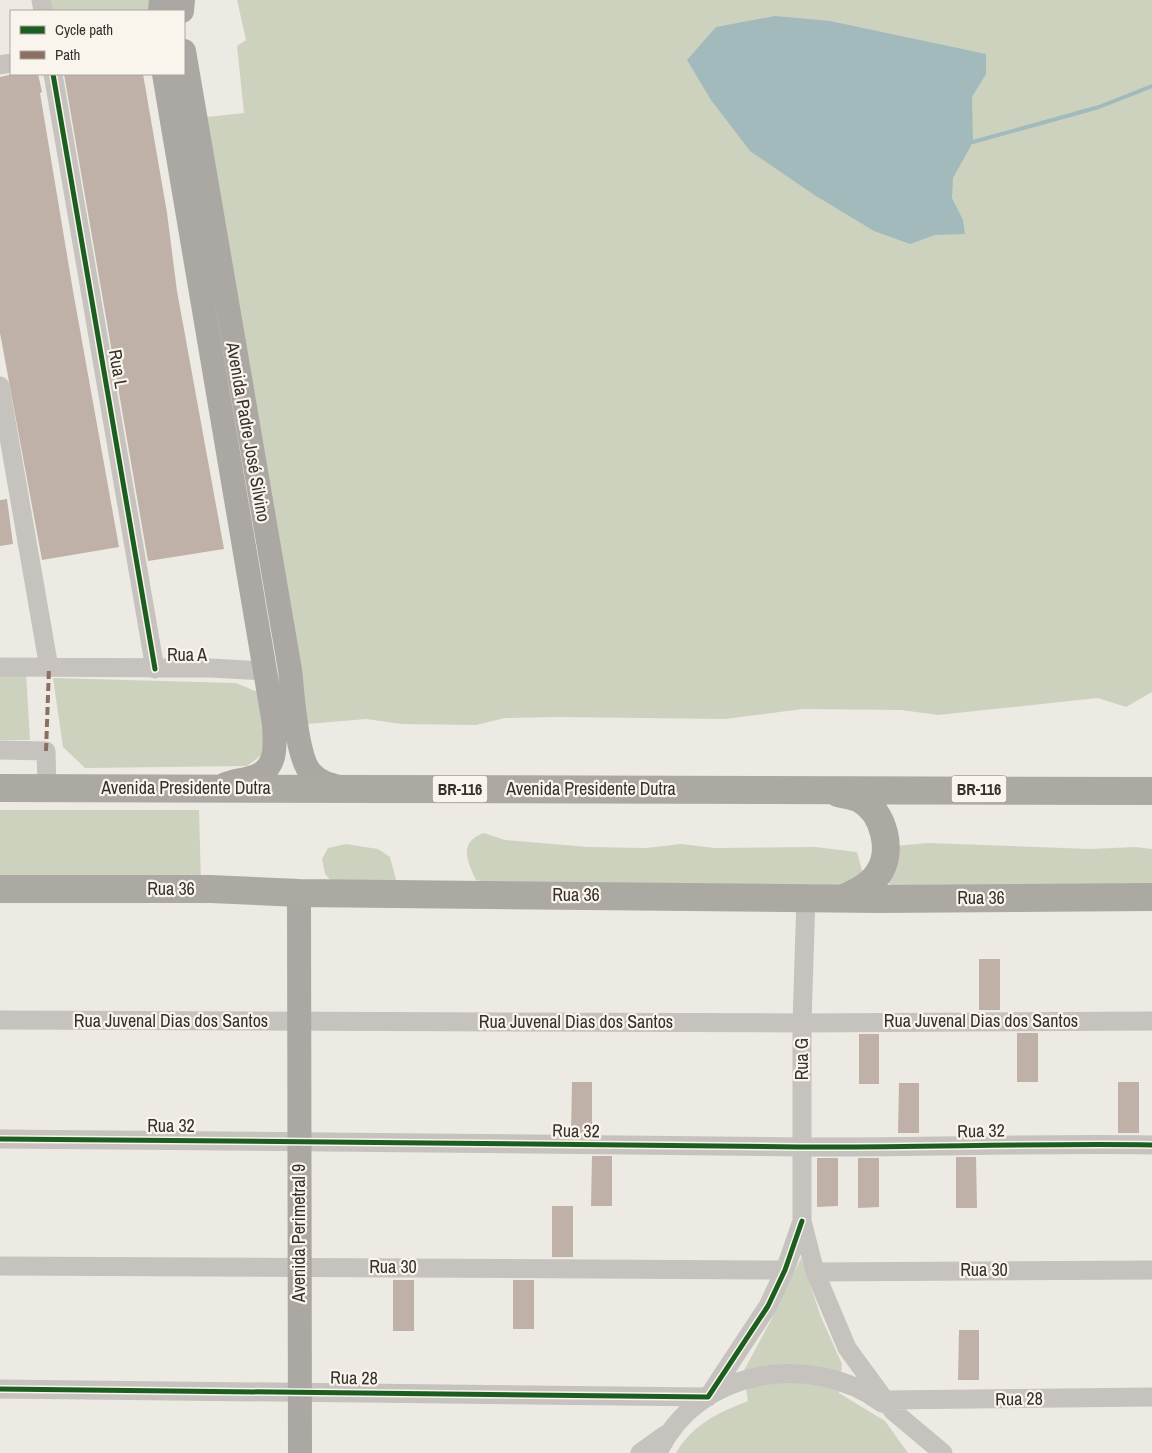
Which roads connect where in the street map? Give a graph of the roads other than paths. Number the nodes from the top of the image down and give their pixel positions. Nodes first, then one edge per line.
1 (185, 57) edge
2 (53, 75) edge
3 (164, 75) edge
4 (0, 386) edge
5 (0, 668) edge
6 (49, 668) junction
7 (155, 669) junction
8 (266, 671) junction
9 (0, 750) edge
10 (1152, 776) edge
11 (219, 787) junction
12 (0, 788) edge
13 (47, 788) junction
14 (344, 788) junction
15 (1038, 789) junction
16 (828, 790) junction
17 (1152, 791) edge
18 (0, 889) edge
19 (299, 893) junction
20 (1152, 897) edge
21 (806, 898) junction
22 (844, 898) junction
23 (0, 1020) edge
24 (298, 1021) junction
25 (1152, 1021) edge
26 (802, 1022) junction
27 (0, 1139) edge
28 (300, 1140) junction
29 (1152, 1145) edge
30 (802, 1148) junction
31 (802, 1221) junction
32 (0, 1266) edge
33 (299, 1266) junction
34 (785, 1270) junction
35 (1152, 1270) edge
36 (815, 1272) junction
37 (0, 1389) edge
38 (300, 1391) junction
39 (708, 1397) junction
40 (1152, 1397) edge
41 (889, 1406) junction
42 (674, 1428) junction
43 (300, 1453) edge
44 (640, 1453) edge
45 (658, 1453) edge
46 (926, 1453) edge
47 (943, 1453) edge

1 - 14 main road, Avenida Padre José Silvino
2 - 7 street, Rua L
3 - 8 main road, Avenida Padre José Silvino
4 - 6 street
5 - 6 street, Rua A
6 - 7 street, Rua A
7 - 8 street, Rua A
8 - 11 main road, Avenida Padre José Silvino
9 - 13 street
10 - 15 highway
11 - 13 highway, Avenida Presidente Dutra / BR-116
11 - 14 highway, Avenida Presidente Dutra / BR-116
12 - 13 highway, Avenida Presidente Dutra / BR-116
14 - 16 highway, Avenida Presidente Dutra / BR-116
15 - 16 highway, Avenida Presidente Dutra / BR-116
15 - 17 highway, Avenida Presidente Dutra / BR-116
16 - 22 highway
18 - 19 highway, Rua 36
19 - 21 highway, Rua 36
19 - 24 main road, Avenida Perimetral 9
20 - 22 highway, Rua 36
21 - 22 highway, Rua 36
21 - 26 street, Rua G
23 - 24 street, Rua Juvenal Dias dos Santos
24 - 26 street, Rua Juvenal Dias dos Santos
24 - 28 main road, Avenida Perimetral 9
25 - 26 street, Rua Juvenal Dias dos Santos
26 - 30 street, Rua G
27 - 28 street, Rua 32
28 - 30 street, Rua 32
28 - 33 main road, Avenida Perimetral 9
29 - 30 street, Rua 32
30 - 31 street, Rua G
31 - 34 street
31 - 36 street
32 - 33 street, Rua 30
33 - 34 street, Rua 30
33 - 38 main road, Avenida Perimetral 9
34 - 39 street
35 - 36 street, Rua 30
36 - 41 street
37 - 38 street, Rua 28
38 - 39 street, Rua 28
38 - 43 main road, Avenida Perimetral 9
39 - 41 street
39 - 42 street
40 - 41 street, Rua 28
41 - 46 street
41 - 47 street
42 - 44 street
42 - 45 street

